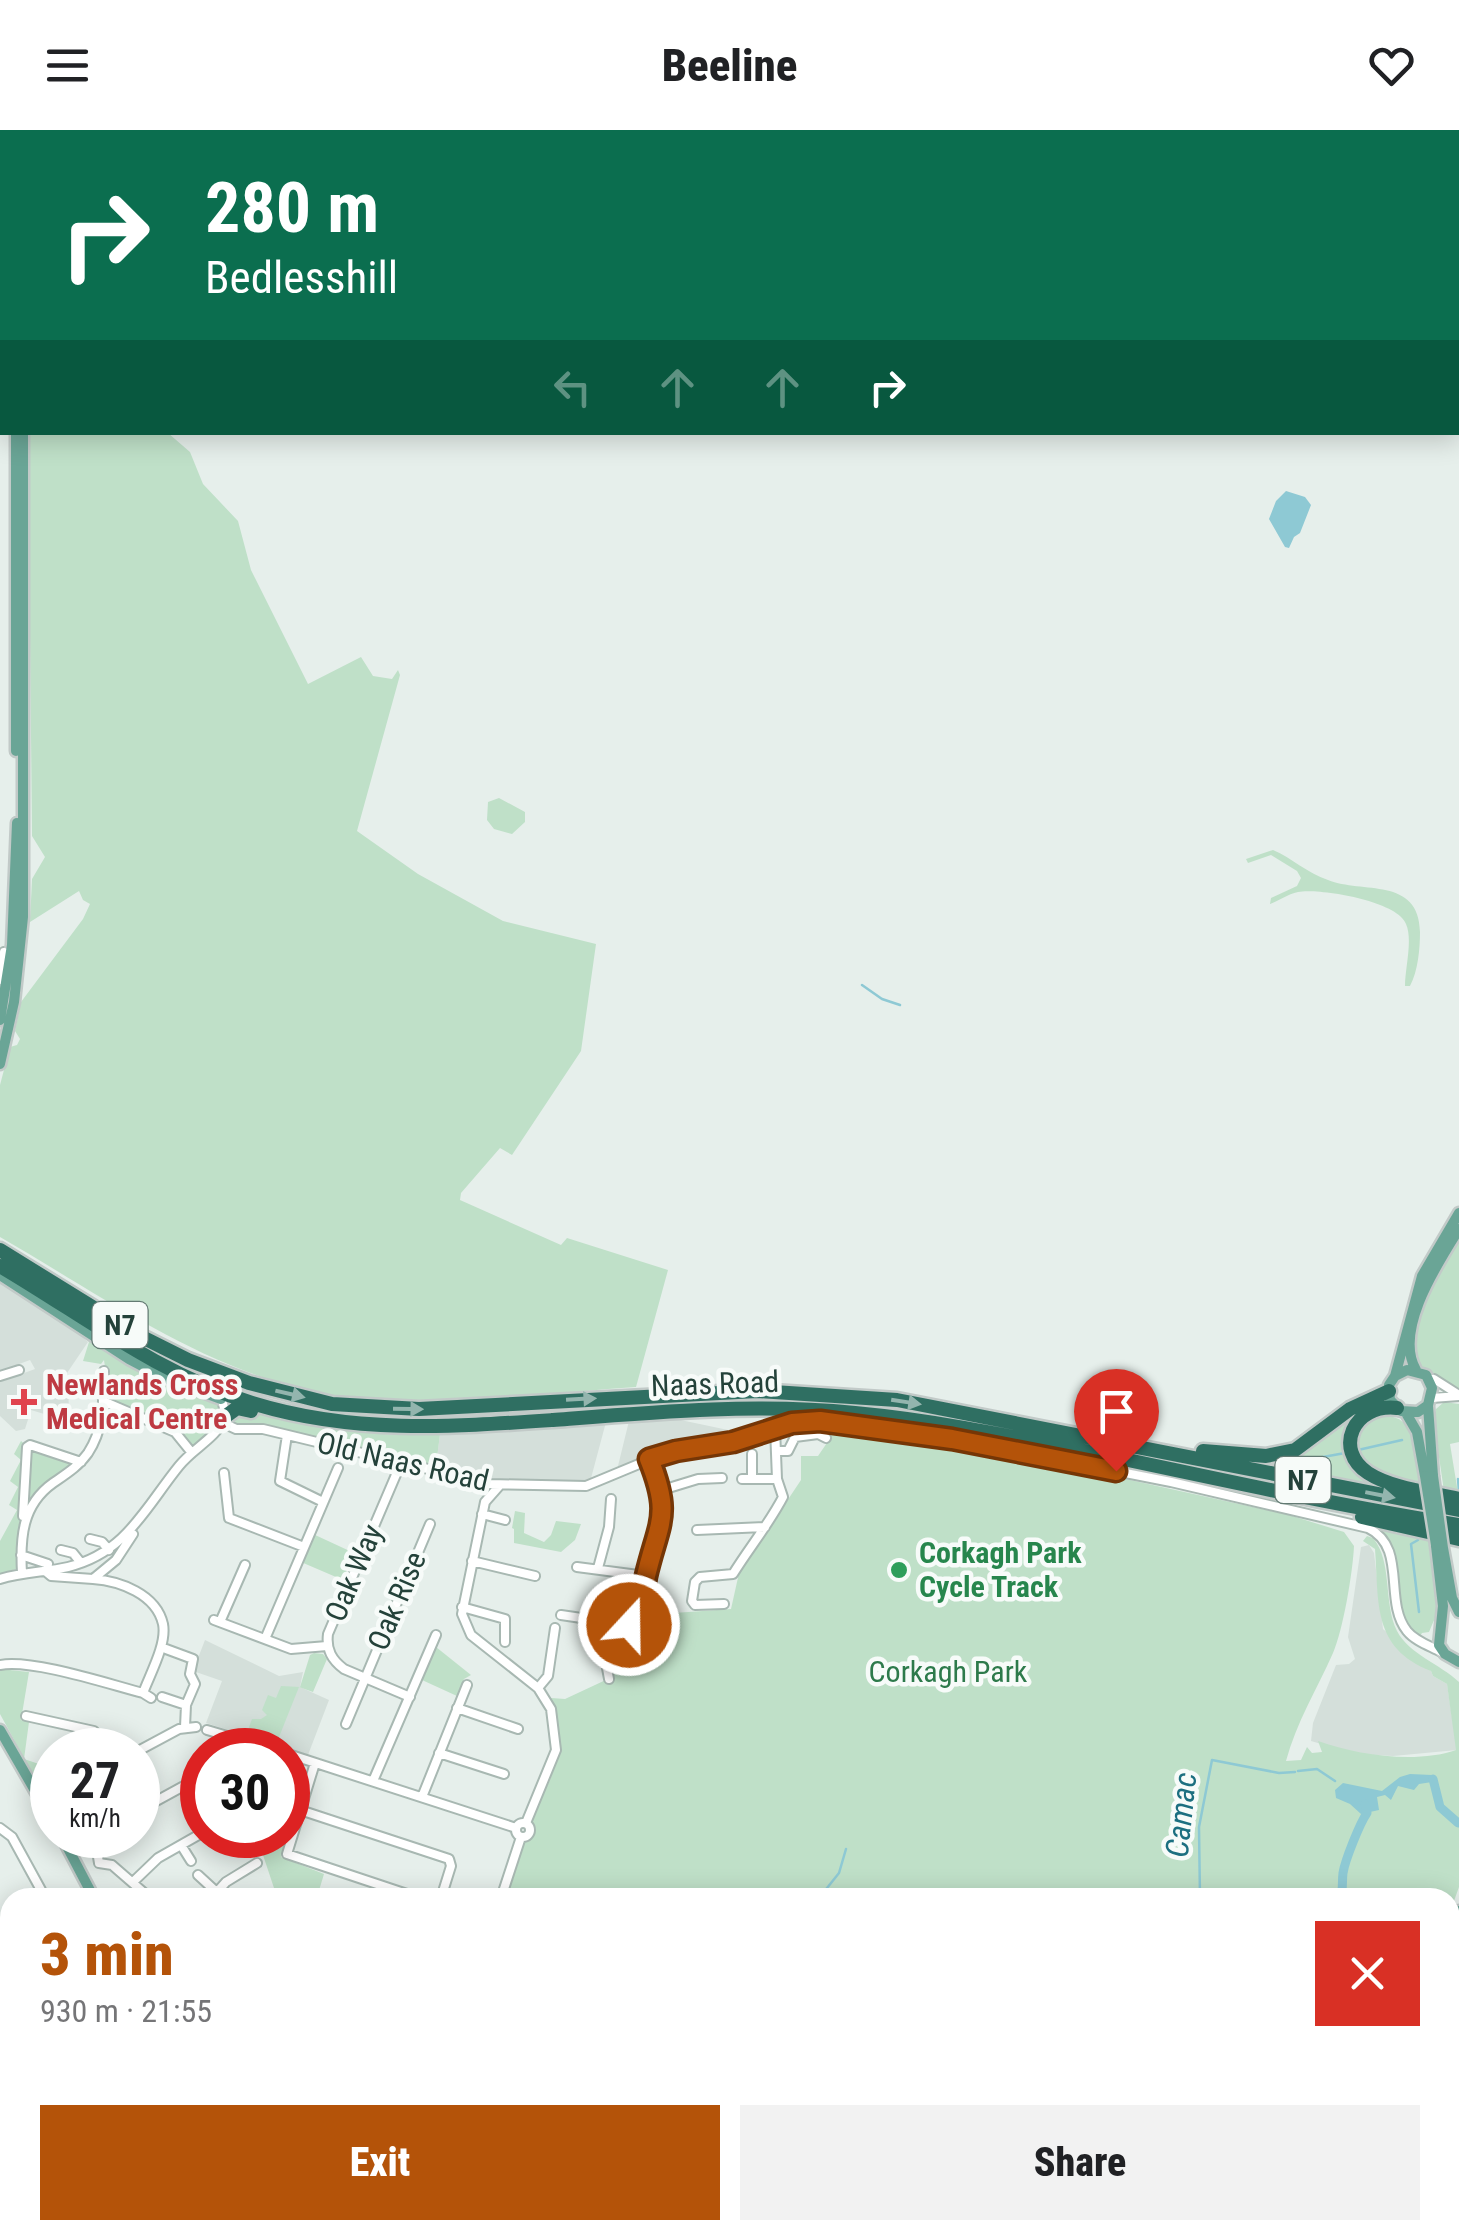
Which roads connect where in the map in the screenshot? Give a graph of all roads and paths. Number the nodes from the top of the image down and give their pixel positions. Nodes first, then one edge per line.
1 (16, 435) edge
2 (24, 435) edge
3 (19, 672) junction
4 (4, 952) dead end
5 (0, 980) edge
6 (0, 1020) edge
7 (2, 1040) edge
8 (0, 1064) edge
9 (1459, 1213) edge
10 (1459, 1229) edge
11 (0, 1241) edge
12 (0, 1250) edge
13 (0, 1266) edge
14 (0, 1275) edge
15 (89, 1330) junction
16 (19, 1370) dead end
17 (1416, 1370) junction
18 (104, 1371) dead end
19 (0, 1376) edge
20 (1395, 1376) junction
21 (1429, 1379) junction
22 (249, 1383) junction
23 (1388, 1391) junction
24 (1459, 1395) edge
25 (222, 1400) joint
26 (247, 1401) junction
27 (1430, 1401) junction
28 (105, 1402) junction
29 (1402, 1411) junction
30 (225, 1420) junction
31 (331, 1422) junction
32 (775, 1428) junction
33 (287, 1435) junction
34 (826, 1438) dead end
35 (1147, 1448) junction
36 (778, 1451) junction
37 (192, 1453) junction
38 (752, 1454) dead end
39 (649, 1459) junction
40 (80, 1462) junction
41 (401, 1462) junction
42 (338, 1468) dead end
43 (1179, 1470) junction
44 (224, 1473) dead end
45 (1429, 1476) junction
46 (722, 1478) dead end
47 (777, 1479) junction
48 (481, 1482) junction
49 (500, 1485) junction
50 (662, 1490) junction
51 (1459, 1498) edge
52 (611, 1499) dead end
53 (322, 1502) junction
54 (485, 1502) junction
55 (1459, 1510) edge
56 (482, 1514) junction
57 (25, 1519) junction
58 (505, 1520) dead end
59 (430, 1524) dead end
60 (1459, 1525) edge
61 (764, 1527) junction
62 (133, 1530) junction
63 (697, 1530) dead end
64 (90, 1539) dead end
65 (1459, 1539) edge
66 (304, 1547) junction
67 (1439, 1547) junction
68 (61, 1550) dead end
69 (110, 1550) junction
70 (22, 1555) junction
71 (472, 1561) junction
72 (81, 1564) junction
73 (245, 1565) dead end
74 (46, 1567) junction
75 (578, 1568) dead end
76 (598, 1568) junction
77 (22, 1574) junction
78 (535, 1576) dead end
79 (646, 1576) junction
80 (93, 1578) junction
81 (0, 1579) edge
82 (724, 1604) dead end
83 (462, 1607) junction
84 (1459, 1614) edge
85 (561, 1616) dead end
86 (606, 1624) junction
87 (555, 1628) dead end
88 (1440, 1632) junction
89 (436, 1635) dead end
90 (265, 1639) junction
91 (504, 1642) dead end
92 (1423, 1642) junction
93 (327, 1646) junction
94 (166, 1649) dead end
95 (1445, 1654) junction
96 (1458, 1661) edge
97 (0, 1665) edge
98 (365, 1678) junction
99 (609, 1680) dead end
100 (467, 1685) dead end
101 (540, 1690) junction
102 (162, 1697) dead end
103 (410, 1697) junction
104 (186, 1706) junction
105 (457, 1708) junction
106 (26, 1716) dead end
107 (346, 1724) dead end
108 (77, 1728) edge
109 (518, 1729) dead end
110 (0, 1730) edge
111 (160, 1742) edge
112 (440, 1753) junction
113 (310, 1761) edge
114 (315, 1763) junction
115 (504, 1774) dead end
116 (310, 1779) edge
117 (374, 1781) junction
118 (30, 1782) edge
119 (422, 1796) junction
120 (310, 1813) edge
121 (0, 1828) edge
122 (518, 1832) junction
123 (180, 1847) edge
124 (74, 1858) edge
125 (98, 1858) edge
126 (299, 1858) edge
127 (256, 1862) dead end
128 (99, 1863) junction
129 (82, 1871) junction
130 (198, 1875) dead end
131 (133, 1882) junction
132 (378, 1884) junction
133 (40, 1888) edge
134 (90, 1888) edge
135 (139, 1888) edge
136 (212, 1888) edge
137 (223, 1888) edge
138 (377, 1888) edge
139 (390, 1888) edge
140 (444, 1888) edge
141 (504, 1888) edge

1 - 3 main road
2 - 3 main road
3 - 6 main road
3 - 7 main road
4 - 5 street
7 - 8 main road
9 - 20 main road
10 - 17 main road
11 - 22 highway
12 - 22 highway, Naas Road / N7
13 - 26 highway, Naas Road / N7
14 - 15 main road
15 - 25 main road
15 - 26 highway
16 - 19 street
17 - 20 main road
17 - 21 main road
18 - 28 street
20 - 23 main road
21 - 24 street
21 - 27 main road
22 -> 35 highway, Naas Road / N7
23 - 29 main road
23 - 35 highway, N7
24 - 27 street
25 - 30 street
26 - 31 highway, Naas Road / N7
27 - 29 main road
27 - 45 main road
28 - 37 street
28 - 40 street
29 - 45 main road
29 - 51 highway, N7
30 - 31 highway
30 - 33 street, Old Naas Road
30 - 37 street
31 - 43 highway, Naas Road / N7
32 - 36 street
32 - 39 street
32 - 92 street
33 - 41 street, Old Naas Road
33 - 53 street
34 - 36 street
35 -> 55 highway, Naas Road / N7
36 - 47 street
37 - 62 street
38 - 47 street
39 - 49 street, Old Naas Road
39 - 50 street
40 - 57 street
40 - 57 street
41 - 48 street, Old Naas Road
41 - 93 street, Oak Way
42 - 53 street
43 - 60 highway, Naas Road / N7
43 - 65 highway, N7
44 - 66 street
45 - 67 main road, bridge
46 - 50 street
47 - 61 street
48 - 49 street, Old Naas Road
48 - 54 street
49 - 54 street
50 - 79 street
52 - 76 street
53 - 66 street
54 - 56 street
56 - 58 street
56 - 71 street
57 - 70 street
59 - 98 street, Oak Rise
61 - 63 street
61 - 82 street
62 - 69 street
62 - 80 street
64 - 69 street
66 - 90 street
67 - 84 main road
67 - 88 main road
68 - 72 street
69 - 72 street
70 - 74 street
70 - 77 street
71 - 78 street
71 - 83 street
72 - 74 street
73 - 90 street
74 - 77 street
74 - 80 street
75 - 76 street
76 - 79 street
77 - 81 street
79 - 86 street
80 - 97 street
83 - 91 street
83 - 101 street
84 - 88 main road
85 - 86 street
86 - 99 street
87 - 101 street
88 - 92 street
88 - 95 main road
89 - 103 street
90 - 93 street
92 - 95 street
93 - 98 street, Oak Way
94 - 104 street
95 - 96 main road
98 - 103 street, Oak Way
98 - 107 street, Oak Rise
100 - 105 street
101 - 122 street
102 - 104 street
103 - 117 street
104 - 111 street
105 - 109 street
105 - 112 street
106 - 108 street
110 - 118 main road
112 - 115 street
112 - 119 street
113 - 114 street
114 - 116 street
114 - 117 street
117 - 119 street
119 - 122 street
120 - 140 street
121 - 133 street
122 - 141 street
123 - 131 street
124 - 129 main road
125 - 128 street
126 - 132 street
127 - 137 street
128 - 129 street
128 - 131 street
129 - 134 main road
130 - 136 street
131 - 135 street
132 - 138 street
132 - 139 street

